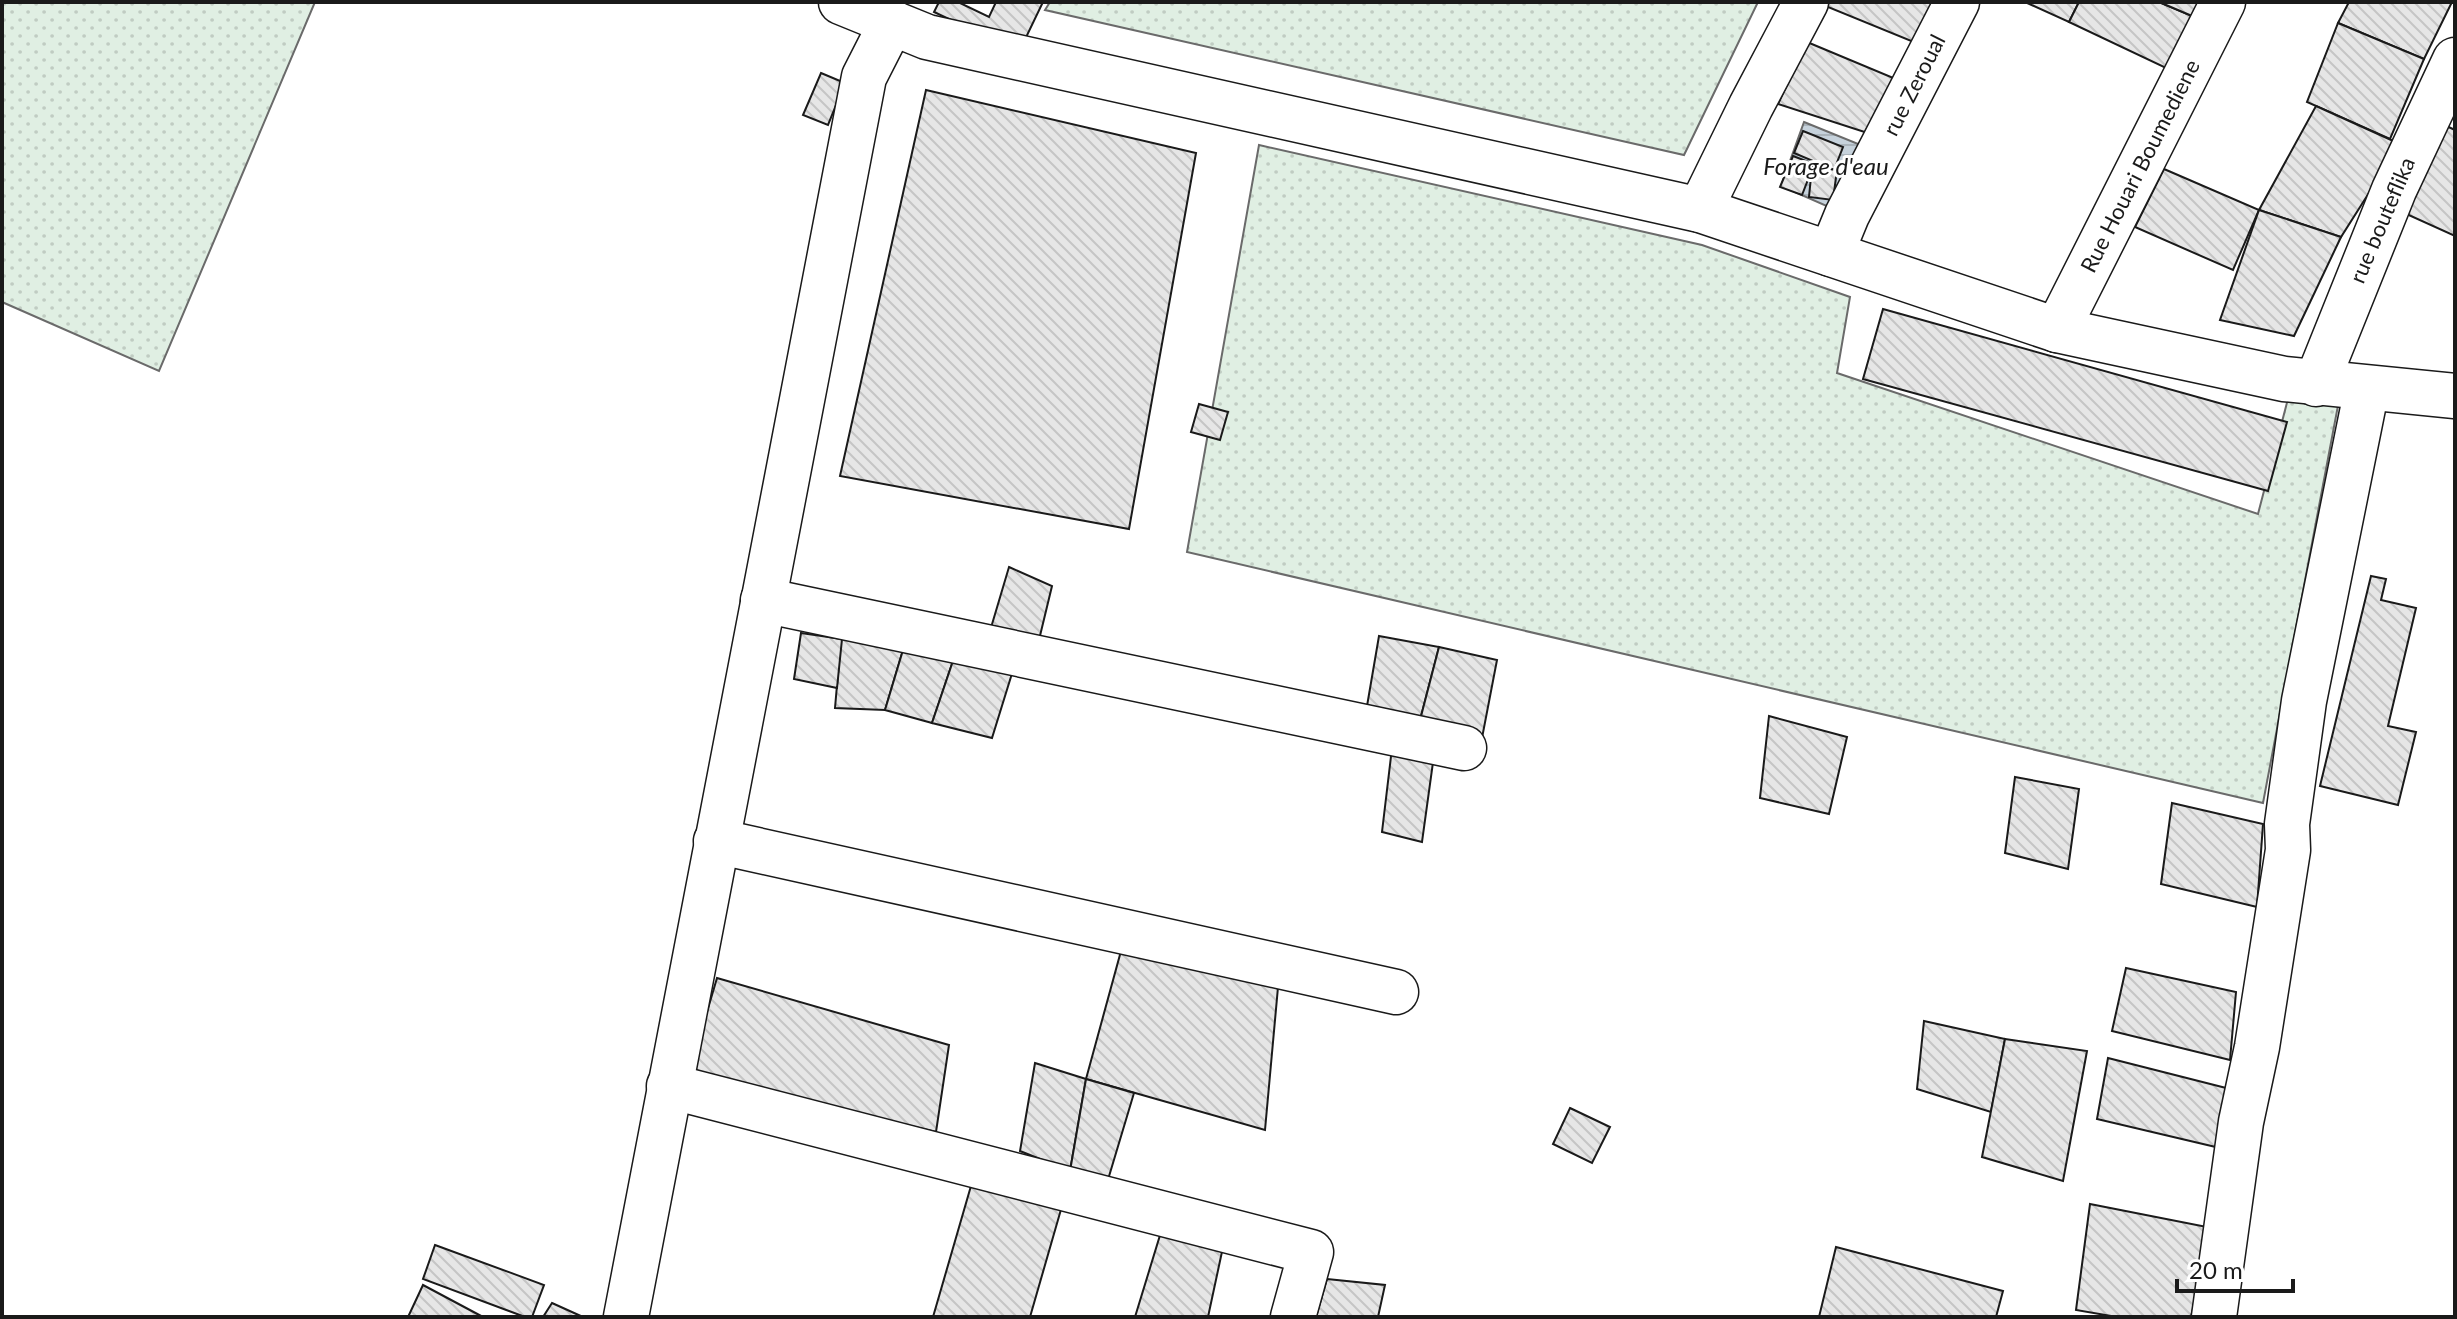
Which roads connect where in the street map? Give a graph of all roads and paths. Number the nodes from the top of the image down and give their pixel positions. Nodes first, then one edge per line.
1 (841, 2) edge
2 (1806, 2) edge
3 (1957, 2) edge
4 (2223, 2) edge
5 (892, 22) junction
6 (2455, 60) edge
7 (1700, 210) junction
8 (1831, 254) junction
9 (2057, 330) junction
10 (2316, 384) junction
11 (2367, 388) junction
12 (2455, 396) edge
13 (763, 600) junction
14 (1464, 748) dead end
15 (716, 841) junction
16 (1396, 992) dead end
17 (669, 1086) junction
18 (631, 1316) edge
19 (1293, 1317) edge
20 (2214, 1317) edge

1 - 5 street
2 - 7 street
3 - 8 street, rue Zeroual
4 - 9 street, Rue Houari Boumediene
5 - 7 street
5 - 13 street
6 - 10 street, rue bouteflika
7 - 8 street
8 - 9 street
9 - 10 street
10 - 11 street
11 - 12 street
11 - 20 street
13 - 14 street
13 - 15 street
15 - 16 street
15 - 17 street
17 - 18 street
17 - 19 street

